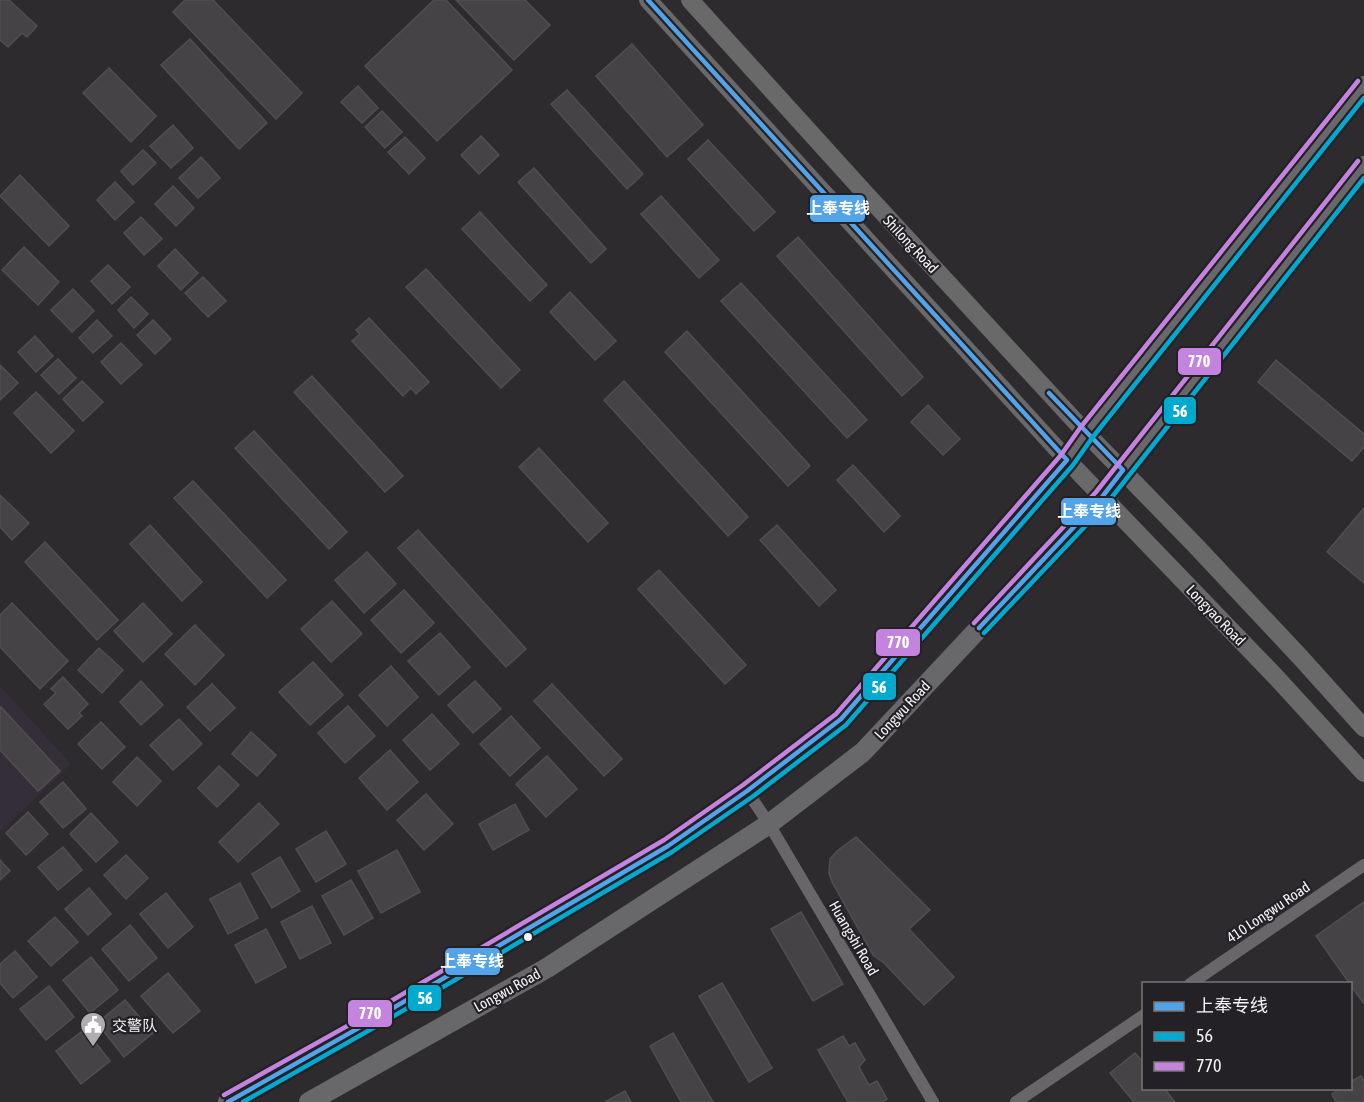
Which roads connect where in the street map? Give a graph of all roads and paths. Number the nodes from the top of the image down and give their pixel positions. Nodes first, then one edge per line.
1 (690, 0) edge
2 (650, 1) edge
3 (1364, 86) edge
4 (1364, 165) edge
5 (1086, 433) junction
6 (1067, 460) junction
7 (1124, 470) junction
8 (1102, 497) junction
9 (1364, 728) edge
10 (1364, 773) edge
11 (747, 791) junction
12 (769, 824) junction
13 (1364, 865) edge
14 (1193, 982) edge
15 (1142, 1016) edge
16 (228, 1102) edge
17 (309, 1102) edge
18 (933, 1102) edge
19 (1016, 1102) edge

1 - 5 main road, Shilong Road
2 - 6 main road, Shilong Road
3 - 5 main road
4 - 7 main road, Longwu Road
5 - 6 main road
5 - 7 main road
6 - 8 main road, Longyao Road
6 - 11 main road
7 - 8 main road, Longwu Road
7 - 9 main road
8 - 10 main road, Longyao Road
8 - 12 main road, Longwu Road
11 - 12 street, Huangshi Road
11 - 16 main road
12 - 17 main road, Longwu Road
12 - 18 street, Huangshi Road
13 - 14 street, 410 Longwu Road
15 - 19 street

